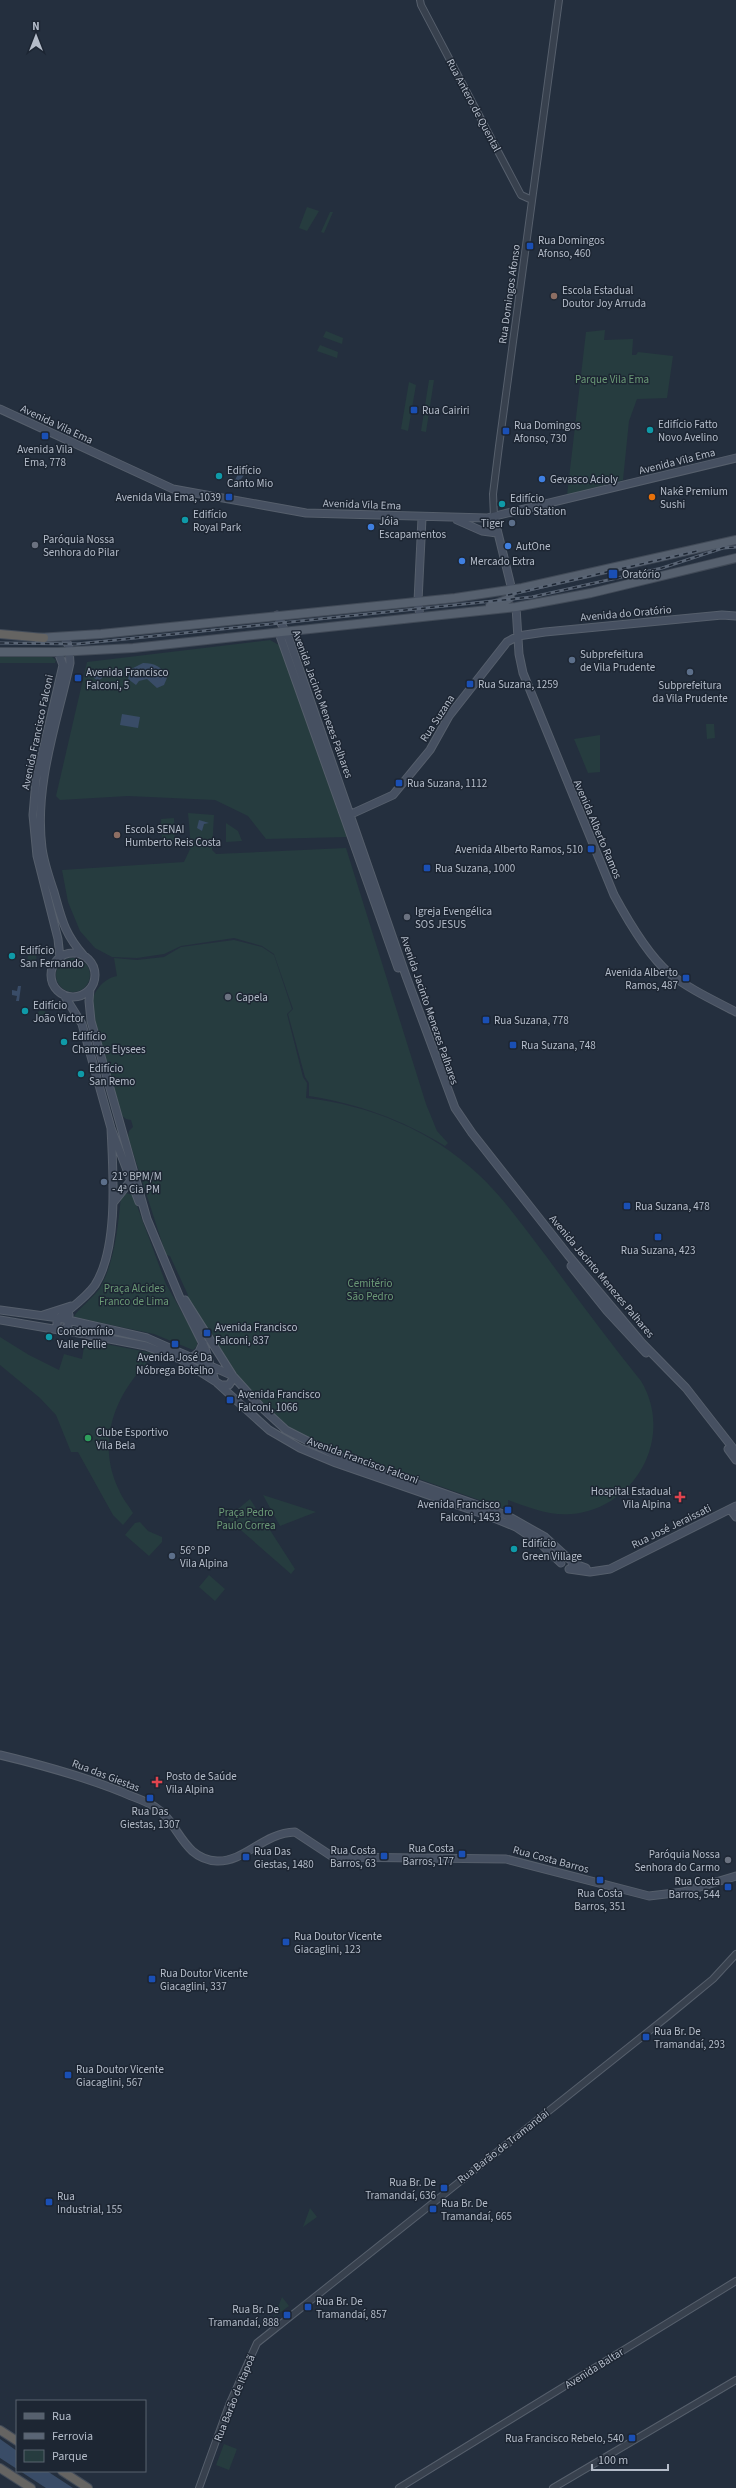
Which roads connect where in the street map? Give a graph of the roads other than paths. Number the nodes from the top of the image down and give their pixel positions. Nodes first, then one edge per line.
1 (559, 0) edge
2 (421, 3) edge
3 (532, 200) junction
4 (0, 409) edge
5 (736, 458) edge
6 (494, 517) junction
7 (422, 518) junction
8 (454, 518) junction
9 (497, 533) junction
10 (736, 540) edge
11 (736, 558) edge
12 (512, 590) junction
13 (418, 601) junction
14 (516, 607) junction
15 (458, 613) junction
16 (277, 615) junction
17 (736, 616) edge
18 (420, 617) junction
19 (282, 632) junction
20 (0, 634) edge
21 (518, 636) junction
22 (0, 637) edge
23 (44, 638) junction
24 (65, 638) junction
25 (70, 651) junction
26 (0, 652) edge
27 (58, 652) junction
28 (348, 816) junction
29 (84, 956) junction
30 (60, 958) junction
31 (90, 989) junction
32 (64, 995) junction
33 (736, 1012) edge
34 (111, 1128) junction
35 (126, 1147) junction
36 (133, 1171) junction
37 (113, 1178) junction
38 (130, 1182) junction
39 (123, 1189) junction
40 (135, 1192) junction
41 (113, 1203) junction
42 (145, 1212) junction
43 (177, 1289) junction
44 (75, 1304) junction
45 (0, 1310) edge
46 (41, 1316) junction
47 (59, 1318) junction
48 (0, 1320) edge
49 (68, 1320) junction
50 (61, 1330) junction
51 (203, 1343) junction
52 (193, 1357) junction
53 (656, 1359) junction
54 (209, 1364) junction
55 (233, 1377) junction
56 (214, 1381) junction
57 (736, 1452) edge
58 (736, 1460) edge
59 (733, 1507) edge
60 (736, 1517) edge
61 (570, 1564) junction
62 (616, 1566) joint
63 (0, 1755) edge
64 (332, 1857) joint
65 (736, 1876) edge
66 (736, 1954) edge
67 (736, 2281) edge
68 (267, 2334) joint
69 (736, 2380) edge
70 (0, 2430) edge
71 (15, 2440) edge
72 (0, 2468) edge
73 (64, 2472) edge
74 (30, 2488) edge
75 (88, 2488) edge
76 (199, 2488) edge
77 (399, 2488) edge
78 (553, 2488) edge

1 - 3 street, Rua Domingos Afonso
2 - 3 street, Rua Antero de Quental
3 - 6 street, Rua Domingos Afonso
4 - 7 main road, Avenida Vila Ema
5 - 6 main road, Avenida Vila Ema
6 - 8 main road, Avenida Vila Ema
6 - 9 main road, Rua Domingos Afonso
7 - 8 main road, Avenida Vila Ema
7 - 13 main road
8 - 9 main road
9 - 12 main road, Rua Domingos Afonso
10 - 12 main road
11 - 14 main road
12 - 13 main road
12 - 15 main road
13 - 16 main road
13 - 18 main road
14 - 15 main road
14 - 21 main road, Avenida Alberto Ramos
15 - 18 main road
16 - 19 main road, Avenida Jacinto Menezes Palhares
16 - 24 main road
17 - 21 main road, Avenida do Oratório
18 - 19 main road
19 - 25 main road
19 - 28 main road, Avenida Jacinto Menezes Palhares
20 - 23 highway
21 - 28 main road, Rua Suzana
21 - 33 main road, Avenida Alberto Ramos
22 - 23 main road
23 - 24 main road
24 - 25 main road, Avenida Francisco Falconi
25 - 27 main road
25 - 29 main road, Avenida Francisco Falconi
26 - 27 main road
27 - 30 main road, Avenida Francisco Falconi
28 - 53 main road, Avenida Jacinto Menezes Palhares
29 - 30 main road
29 - 31 main road
30 - 32 main road
31 - 32 main road
31 - 35 main road, Avenida Francisco Falconi
32 - 34 main road, Avenida Francisco Falconi
34 - 35 main road
34 - 37 main road
34 - 38 main road, Avenida Francisco Falconi
35 - 36 main road, Avenida Francisco Falconi
36 - 38 main road
36 - 42 main road, Avenida Francisco Falconi
37 - 39 main road
37 - 41 main road
38 - 39 main road
38 - 40 main road, Avenida Francisco Falconi
39 - 40 main road
39 - 41 main road
40 - 42 main road, Avenida Francisco Falconi
41 - 44 main road
42 - 43 main road, Avenida Francisco Falconi
43 - 51 main road, Avenida Francisco Falconi
43 - 55 main road, Avenida Francisco Falconi
44 - 46 main road
44 - 47 main road
44 - 49 main road
45 - 46 main road
46 - 47 main road
47 - 49 main road
47 - 50 main road
48 - 50 main road
49 - 50 main road
49 - 52 main road
50 - 56 main road
51 - 52 main road
51 - 54 main road, Avenida Francisco Falconi
52 - 54 main road
53 - 57 main road
53 - 58 main road
54 - 55 main road
54 - 56 main road, Avenida Francisco Falconi
55 - 56 main road
55 - 61 main road, Avenida Francisco Falconi
56 - 61 main road, Avenida Francisco Falconi
59 - 60 main road
59 - 62 main road, Rua José Jeraissati
61 - 62 main road, Avenida Francisco Falconi
63 - 64 main road, Rua das Giestas
64 - 65 main road, Rua Costa Barros
66 - 68 street, Rua Barão de Tramandaí
67 - 77 street, Avenida Baltar
68 - 76 street, Rua Barão de Itapoã
69 - 78 street
70 - 71 highway
72 - 74 highway
73 - 75 highway

